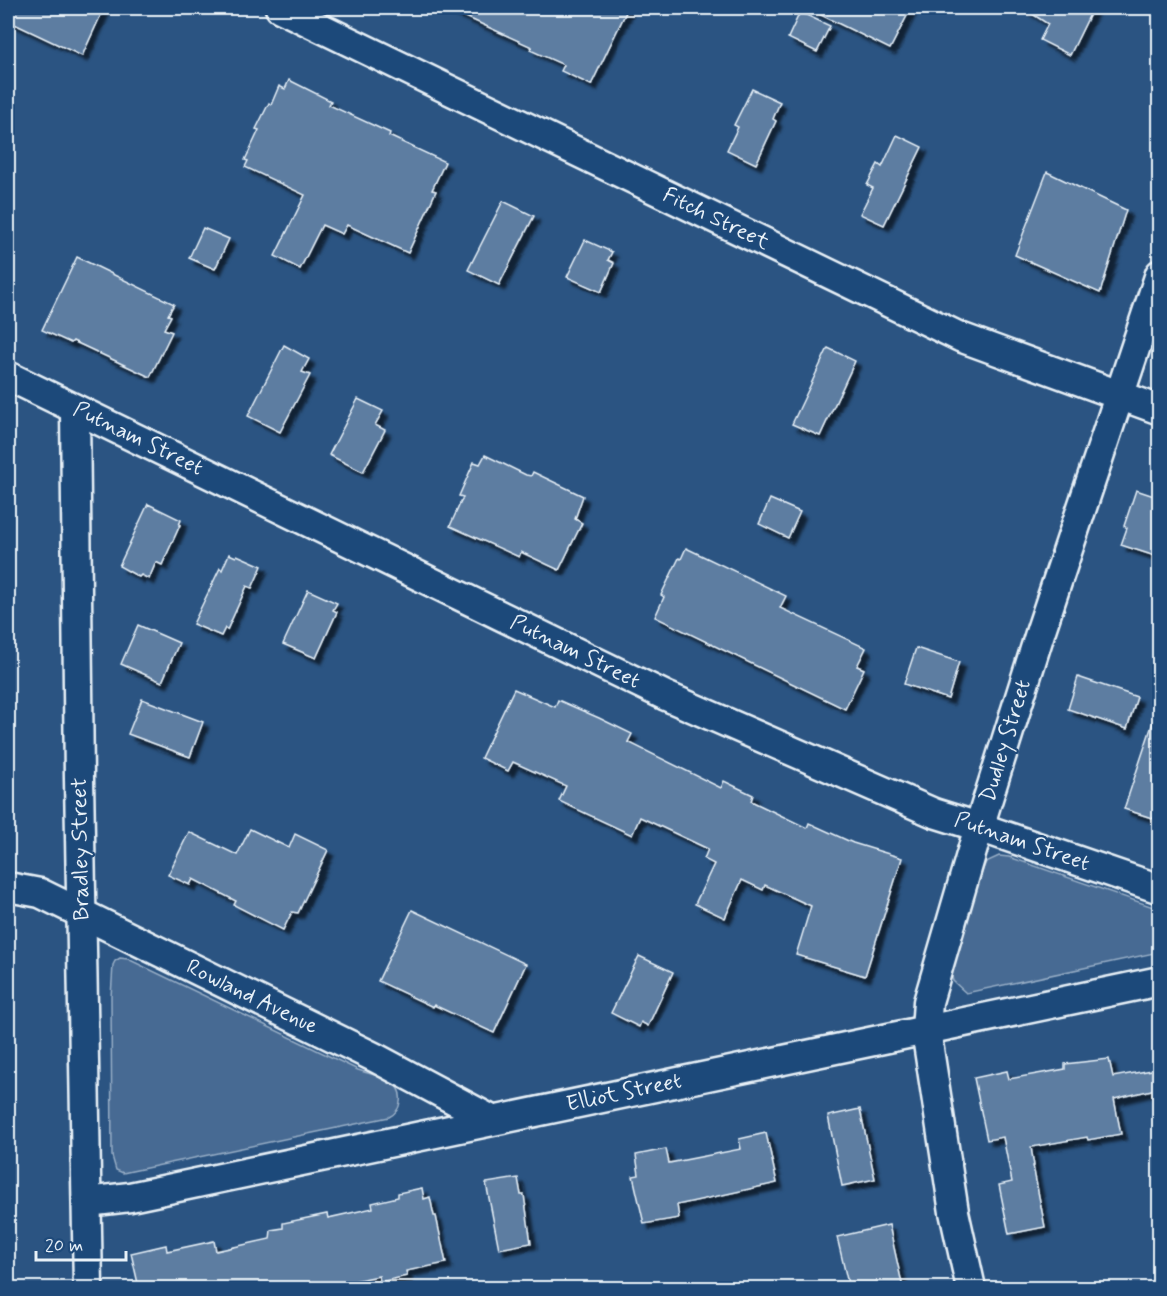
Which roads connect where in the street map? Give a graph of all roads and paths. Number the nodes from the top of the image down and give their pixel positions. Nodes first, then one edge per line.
1 (280, 8) edge
2 (1160, 274) edge
3 (8, 376) edge
4 (1119, 397) junction
5 (75, 409) junction
6 (1160, 410) edge
7 (980, 827) junction
8 (8, 887) edge
9 (1160, 889) edge
10 (82, 914) junction
11 (1160, 981) edge
12 (926, 1030) junction
13 (492, 1120) junction
14 (87, 1202) junction
15 (88, 1288) edge
16 (971, 1288) edge

1 - 4 street, Fitch Street
2 - 4 street, Dudley Street
3 - 5 street, Putnam Street
4 - 6 street, Fitch Street
4 - 7 street, Dudley Street
5 - 7 street, Putnam Street
5 - 10 street, Bradley Street
7 - 9 street, Putnam Street
7 - 12 street, Dudley Street
8 - 10 street, Rowland Avenue
10 - 13 street, Rowland Avenue
10 - 14 street, Bradley Street
11 - 12 street, Elliot Street
12 - 13 street, Elliot Street
12 - 16 street, Dudley Street
13 - 14 street, Elliot Street
14 - 15 street, Bradley Street

